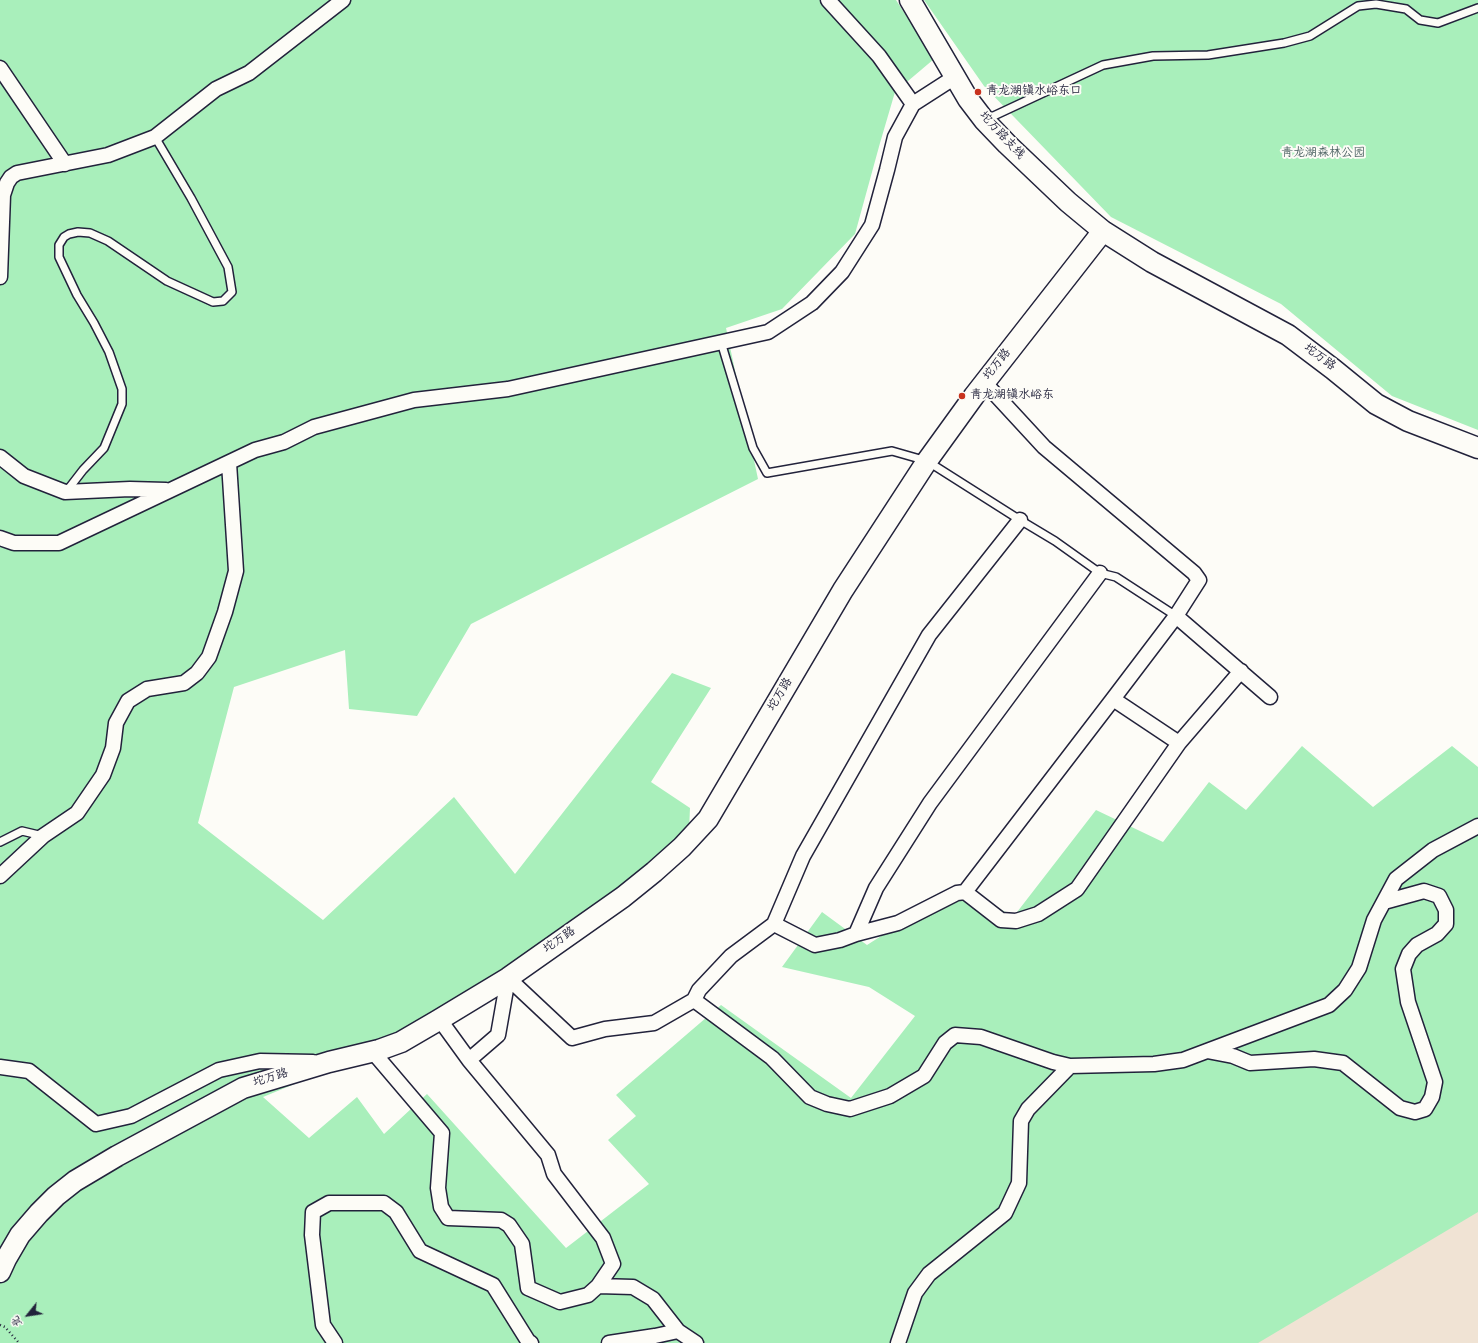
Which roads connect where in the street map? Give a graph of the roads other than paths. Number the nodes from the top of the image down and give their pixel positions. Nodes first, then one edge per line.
1 (343, 0) edge
2 (828, 0) edge
3 (1478, 8) edge
4 (918, 9) edge
5 (0, 68) edge
6 (956, 77) junction
7 (913, 104) junction
8 (984, 120) junction
9 (155, 137) junction
10 (65, 164) junction
11 (1103, 231) junction
12 (0, 277) edge
13 (722, 342) junction
14 (984, 382) junction
15 (1478, 448) edge
16 (0, 457) edge
17 (927, 461) junction
18 (229, 462) junction
19 (169, 490) junction
20 (65, 492) junction
21 (1020, 520) junction
22 (0, 538) edge
23 (1100, 573) junction
24 (1176, 616) junction
25 (1241, 671) junction
26 (1270, 697) dead end
27 (1113, 699) junction
28 (1179, 743) junction
29 (1478, 826) edge
30 (43, 836) junction
31 (0, 842) edge
32 (0, 876) edge
33 (965, 892) junction
34 (1384, 902) junction
35 (774, 924) junction
36 (856, 934) junction
37 (508, 978) junction
38 (694, 1000) junction
39 (440, 1020) junction
40 (1207, 1051) junction
41 (373, 1052) junction
42 (469, 1060) junction
43 (329, 1062) junction
44 (1070, 1066) junction
45 (0, 1067) edge
46 (0, 1272) edge
47 (598, 1286) junction
48 (678, 1331) junction
49 (335, 1343) edge
50 (531, 1343) edge
51 (609, 1343) edge
52 (696, 1343) edge
53 (898, 1343) edge

1 - 9 street
2 - 7 street
3 - 8 lane
4 - 6 main road, 坨万路支线
5 - 10 street
6 - 7 street
6 - 8 main road, 坨万路支线
7 - 13 street
8 - 11 main road, 坨万路支线
9 - 10 street
9 - 20 lane
10 - 12 street
11 - 14 main road, 坨万路
11 - 15 main road, 坨万路
13 - 17 lane
13 - 18 street
14 - 17 main road, 坨万路
14 - 24 street
16 - 20 street
17 - 21 lane
17 - 37 main road, 坨万路
18 - 19 street
18 - 30 street
19 - 20 street
19 - 22 street
21 - 23 lane
21 - 35 street
23 - 24 lane
23 - 36 street
24 - 25 street
24 - 27 street
25 - 26 street
25 - 28 street
27 - 28 street
27 - 33 street
28 - 33 street
29 - 34 street
30 - 31 lane
30 - 32 street
33 - 36 street
34 - 40 street
34 - 40 street
35 - 36 street
35 - 38 street
37 - 38 street
37 - 39 main road, 坨万路
37 - 42 street
38 - 44 street
39 - 41 main road, 坨万路
39 - 42 street
40 - 44 street
41 - 43 main road, 坨万路
41 - 47 street
42 - 47 street
43 - 45 street
43 - 46 main road, 坨万路
44 - 53 street
47 - 48 street
48 - 51 street
48 - 52 street
49 - 50 street

